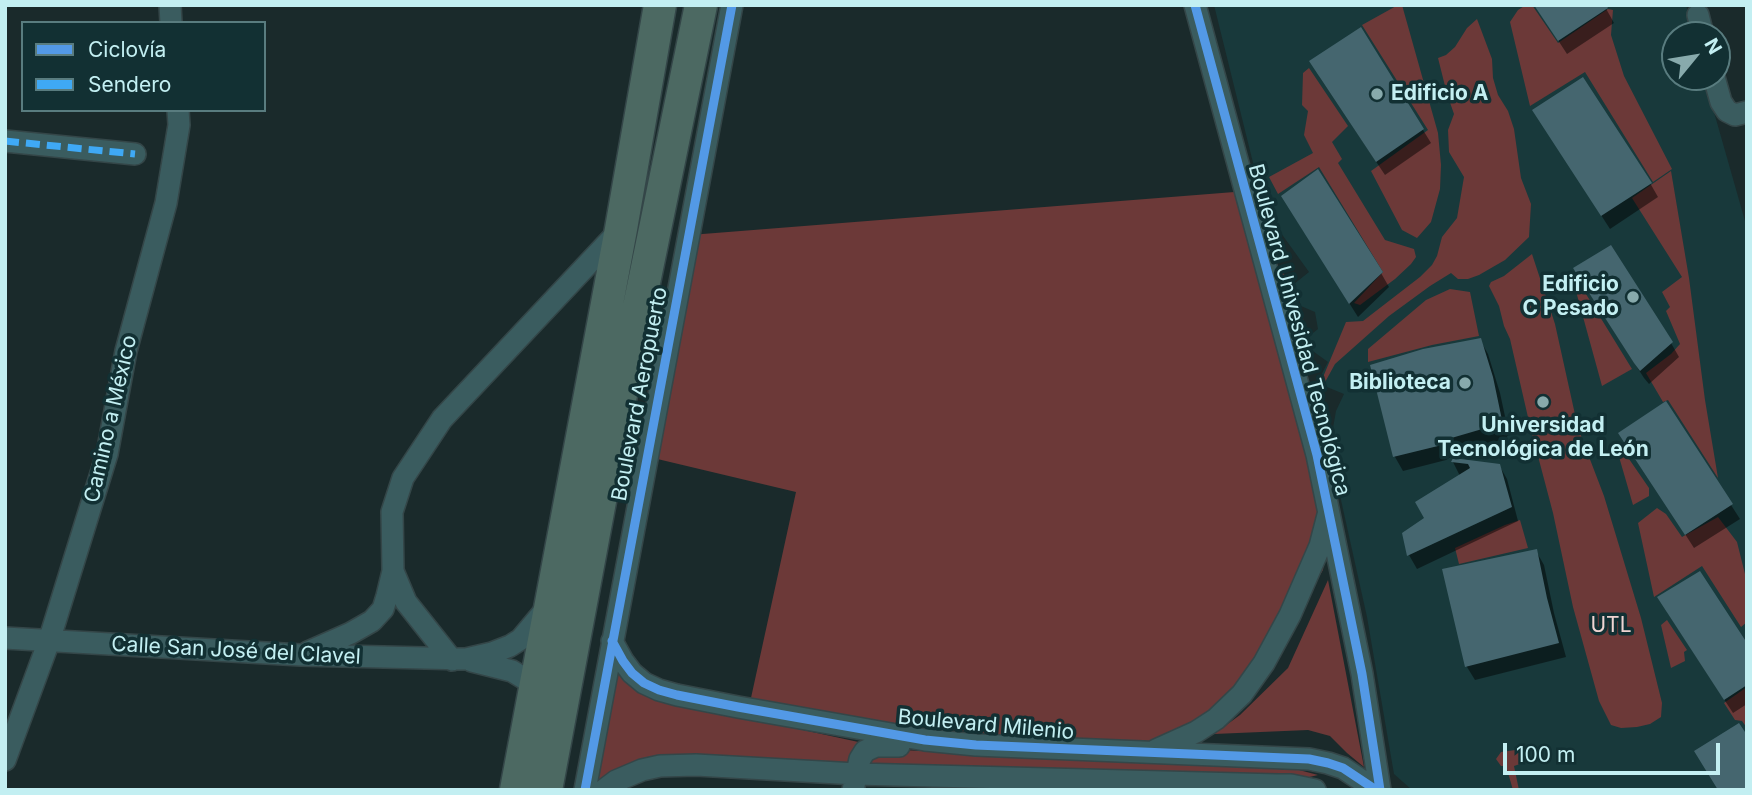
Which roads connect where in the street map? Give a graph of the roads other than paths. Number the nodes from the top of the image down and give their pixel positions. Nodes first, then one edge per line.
1 (701, 5) edge
2 (718, 5) edge
3 (732, 5) edge
4 (1195, 5) edge
5 (659, 6) edge
6 (1718, 91) edge
7 (681, 108) junction
8 (178, 112) edge
9 (1747, 112) edge
10 (5, 141) edge
11 (135, 154) dead end
12 (621, 229) junction
13 (1329, 510) junction
14 (393, 571) junction
15 (550, 604) junction
16 (5, 638) edge
17 (49, 641) junction
18 (612, 641) junction
19 (301, 655) junction
20 (459, 659) junction
21 (535, 685) junction
22 (11, 727) edge
23 (925, 740) junction
24 (1149, 753) junction
25 (5, 761) edge
26 (854, 782) edge
27 (1009, 783) edge
28 (1051, 784) edge
29 (516, 790) edge
30 (546, 790) edge
31 (585, 790) edge
32 (604, 790) edge
33 (1315, 790) edge
34 (1378, 790) edge

1 - 7 highway, Boulevard Aeropuerto
2 - 7 highway
3 - 18 street, Boulevard Aeropuerto
4 - 13 street, Boulevard Univesidad Tecnológica
5 - 12 highway
6 - 9 street
7 - 30 highway, Boulevard Aeropuerto
8 - 17 street, Camino a México
10 - 11 street
12 - 14 street
12 - 15 highway
13 - 24 street
13 - 34 street, Boulevard Univesidad Tecnológica
14 - 19 street
14 - 20 street
15 - 20 street, Calle San José del Clavel
15 - 21 highway
16 - 17 street, Calle San José del Clavel
17 - 19 street, Calle San José del Clavel
17 - 22 street, Camino a México
18 - 23 street, Boulevard Milenio
18 - 31 street, Boulevard Aeropuerto
19 - 20 street, Calle San José del Clavel
20 - 21 street, Calle San José del Clavel
21 - 29 highway
22 - 25 street, Camino a México
23 - 24 street, Boulevard Milenio
23 - 26 street
24 - 34 street, Boulevard Milenio
26 - 27 street
26 - 32 street
27 - 28 street
28 - 33 street

